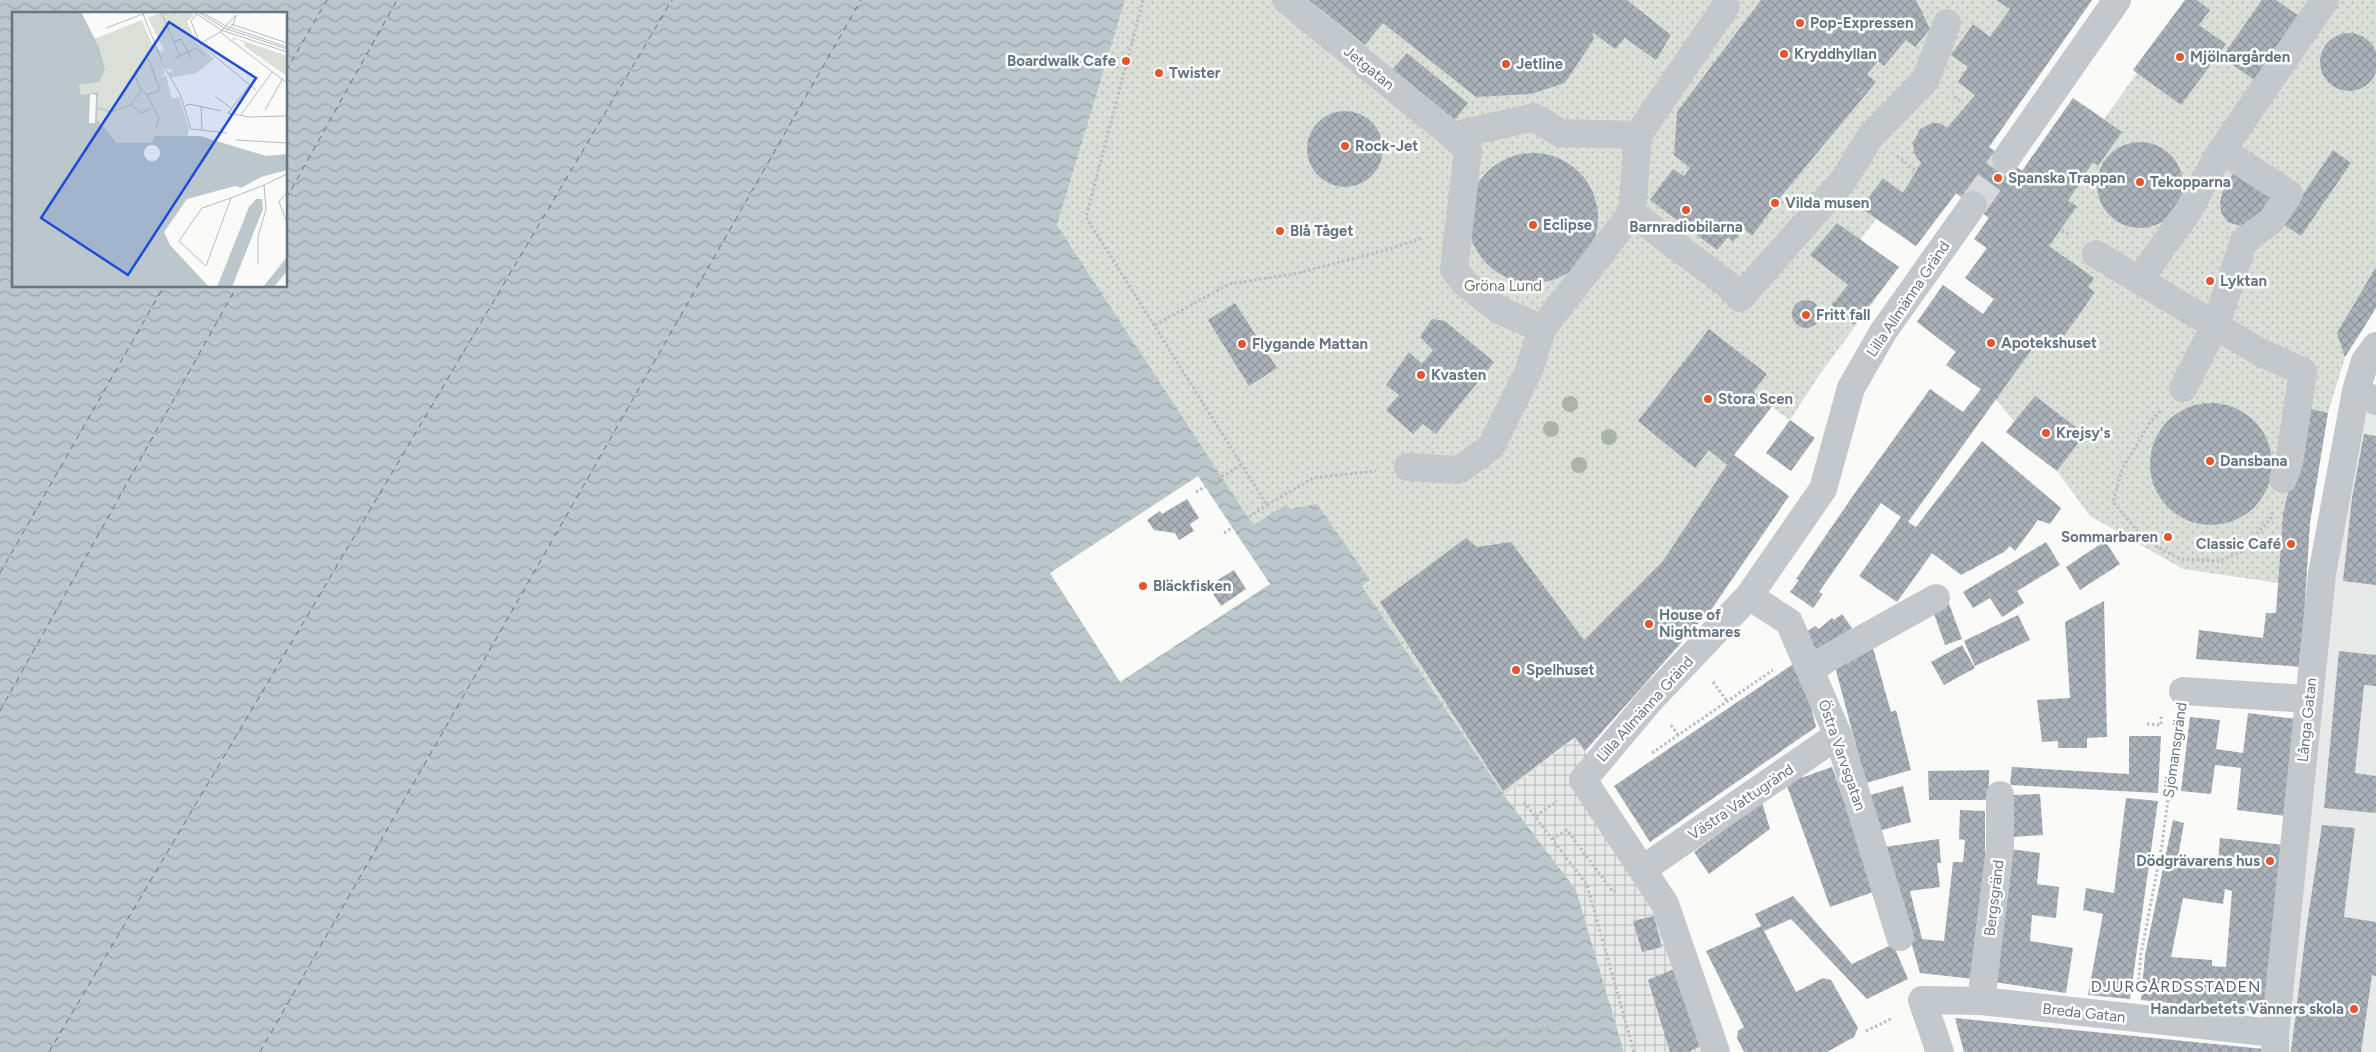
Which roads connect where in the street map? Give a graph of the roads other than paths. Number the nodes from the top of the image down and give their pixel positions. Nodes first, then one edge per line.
1 (1286, 0) edge
2 (2116, 0) edge
3 (2325, 0) edge
4 (1726, 6) dead end
5 (1947, 23) dead end
6 (1638, 135) junction
7 (1461, 143) junction
8 (2222, 150) junction
9 (2006, 159) tunnel mouth
10 (1973, 205) tunnel mouth
11 (1632, 213) junction
12 (2096, 254) dead end
13 (2139, 280) junction
14 (2216, 324) junction
15 (1542, 329) junction
16 (2376, 346) edge
17 (2183, 388) road end
18 (2366, 396) edge
19 (1408, 468) road end
20 (2283, 478) dead end
21 (1749, 596) junction
22 (1936, 598) dead end
23 (1806, 660) junction
24 (2183, 690) road end
25 (2309, 699) junction
26 (1838, 735) junction
27 (2000, 795) dead end
28 (1643, 869) junction
29 (1900, 937) dead end
30 (1981, 1001) junction
31 (2275, 1042) edge
32 (1716, 1052) edge
33 (1940, 1052) edge

1 - 7 street, Jetgatan
2 - 9 street
3 - 8 street
4 - 6 street
5 - 11 street
6 - 7 street
6 - 11 street
7 - 15 street
8 - 13 street
8 - 14 street
10 - 21 street, Lilla Allmänna Gränd
11 - 15 street
12 - 13 street
13 - 14 street
14 - 17 street
14 - 20 street
15 - 19 street
16 - 18 street, Långa Gatan
18 - 25 street, Långa Gatan
21 - 23 street, Östra Varvsgatan
21 - 28 street, Lilla Allmänna Gränd
22 - 23 street
23 - 26 street, Östra Varvsgatan
24 - 25 street, Sjömansgränd
25 - 31 street, Långa Gatan
26 - 28 street, Västra Vattugränd
26 - 29 street, Östra Varvsgatan
27 - 30 street, Bergsgränd
28 - 32 street, Lilla Allmänna Gränd
30 - 31 street, Breda Gatan
30 - 33 street, Breda Gatan

